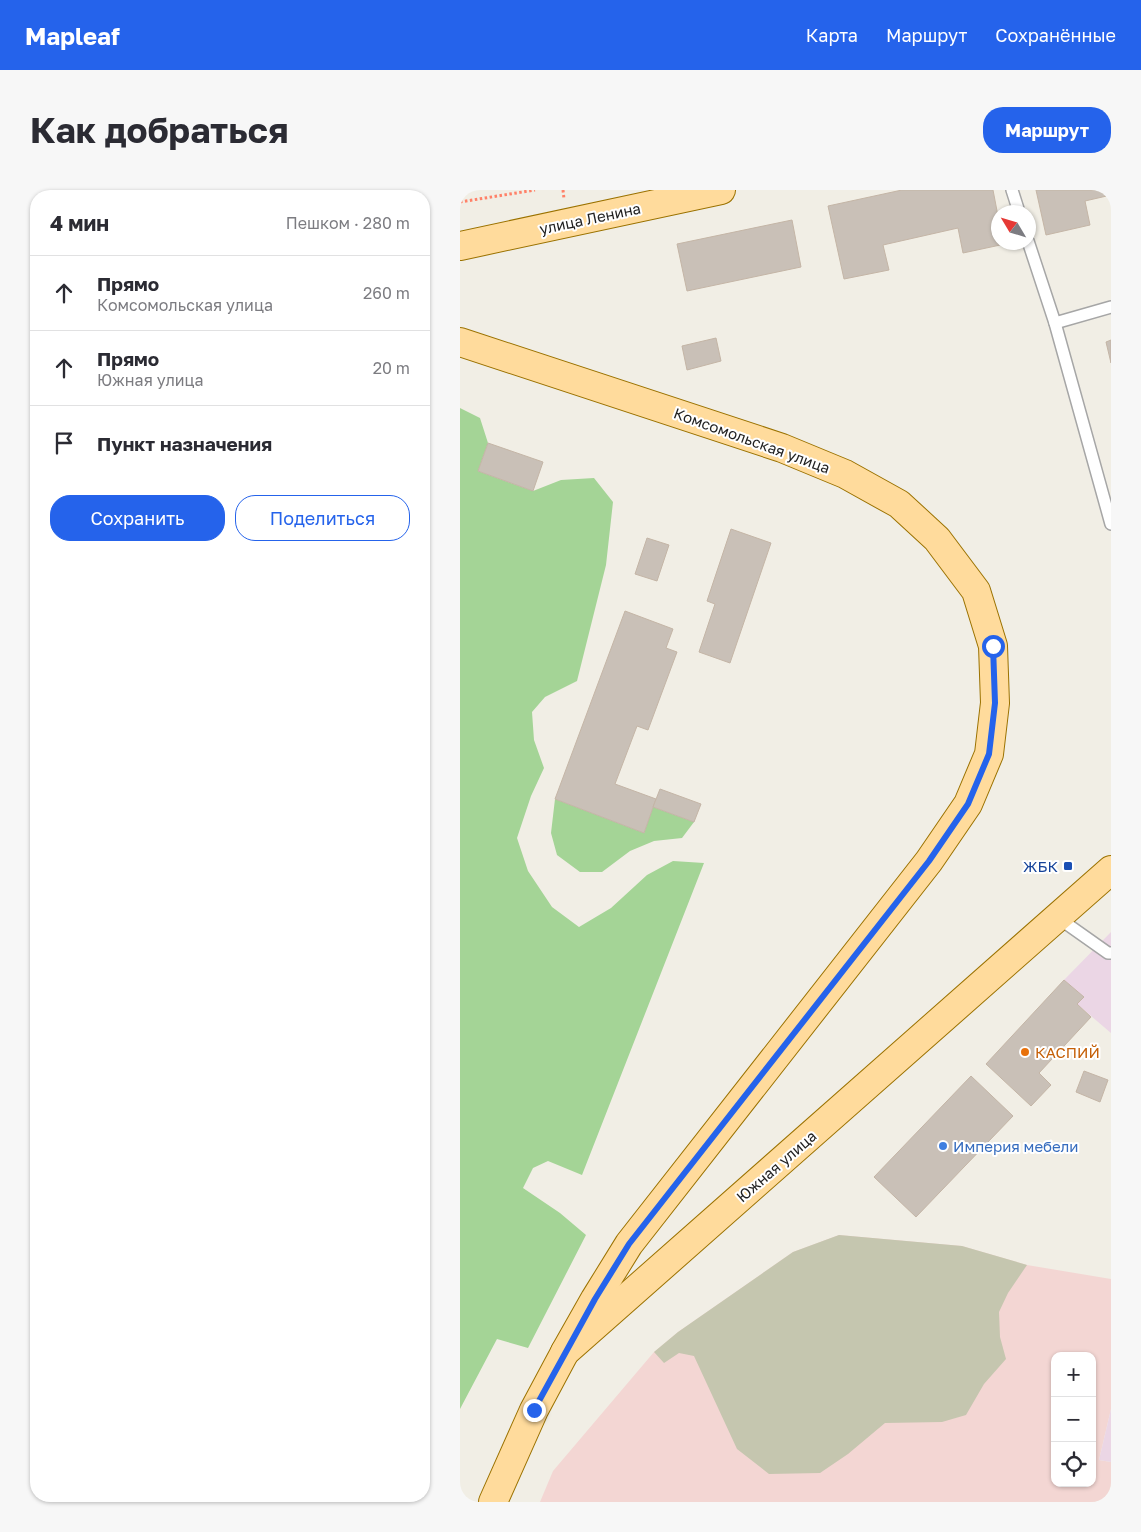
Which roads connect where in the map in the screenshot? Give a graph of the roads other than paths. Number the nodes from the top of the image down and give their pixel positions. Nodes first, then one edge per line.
1 (721, 190) edge
2 (1012, 190) edge
3 (1017, 205) edge
4 (460, 246) edge
5 (1031, 250) edge
6 (1111, 307) edge
7 (1055, 323) junction
8 (460, 342) edge
9 (1111, 524) edge
10 (1111, 870) edge
11 (1057, 918) junction
12 (1111, 953) edge
13 (565, 1352) junction
14 (493, 1502) edge

1 - 4 main road, улица Ленина
2 - 3 lane
5 - 7 lane
6 - 7 lane
7 - 9 lane
8 - 13 main road, Комсомольская улица
10 - 11 main road, Южная улица
11 - 12 lane
11 - 13 main road, Южная улица
13 - 14 main road, Южная улица

